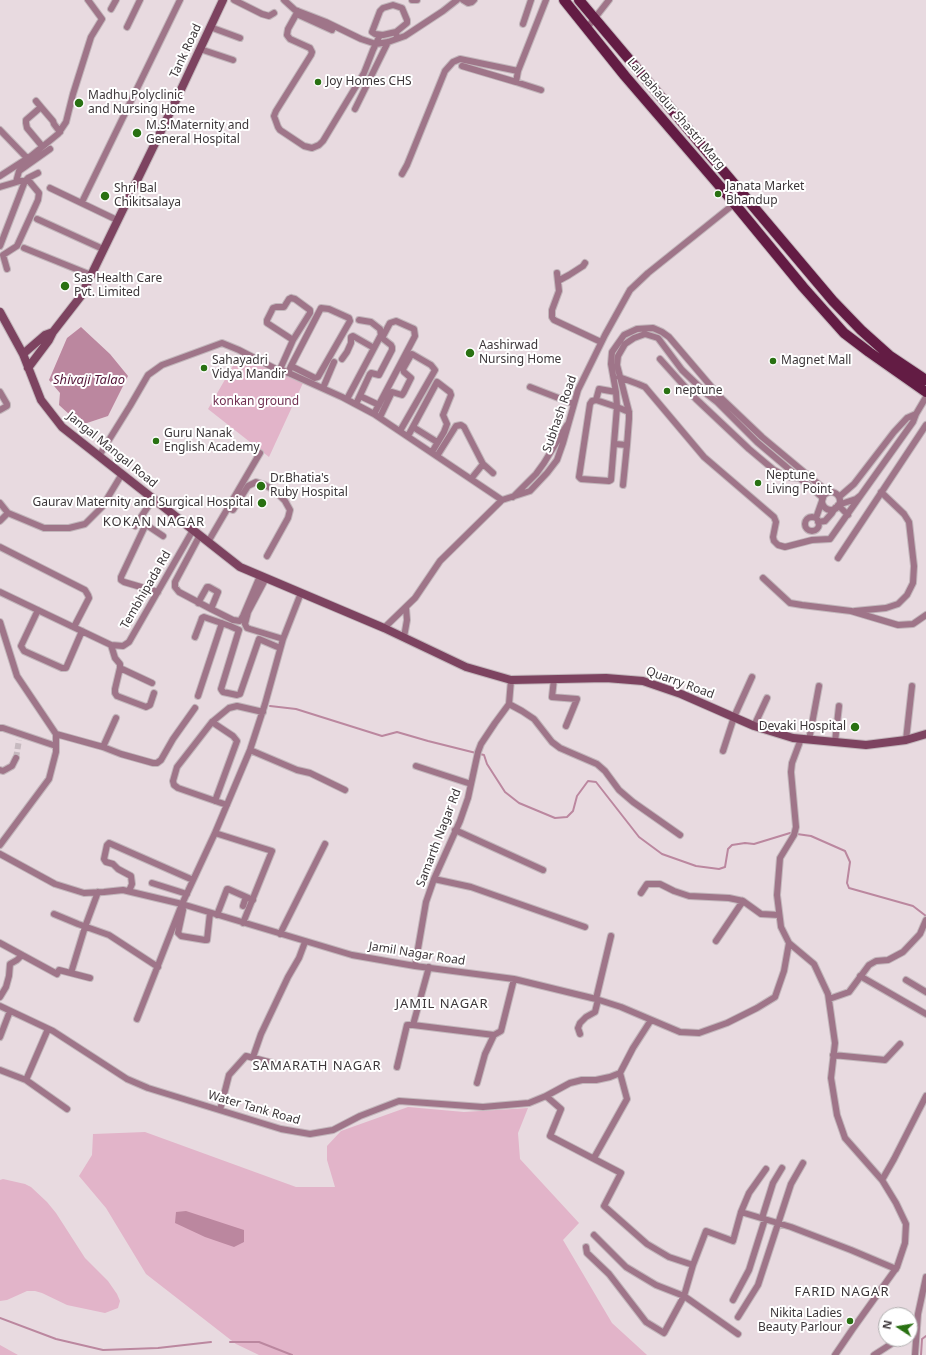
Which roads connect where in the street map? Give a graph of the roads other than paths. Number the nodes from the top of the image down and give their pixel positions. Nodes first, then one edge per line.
1 (88, 0) edge
2 (116, 0) edge
3 (140, 0) edge
4 (180, 0) edge
5 (223, 0) edge
6 (234, 0) edge
7 (284, 0) edge
8 (412, 0) edge
9 (418, 0) edge
10 (456, 0) edge
11 (463, 0) edge
12 (474, 0) edge
13 (531, 0) edge
14 (546, 0) edge
15 (564, 0) edge
16 (580, 0) edge
17 (609, 0) edge
18 (111, 9) dead end
19 (297, 12) junction
20 (274, 13) dead end
21 (594, 18) junction
22 (523, 24) dead end
23 (127, 27) dead end
24 (210, 27) junction
25 (587, 28) junction
26 (332, 30) dead end
27 (398, 34) junction
28 (380, 35) junction
29 (240, 38) dead end
30 (376, 44) junction
31 (200, 49) junction
32 (233, 60) dead end
33 (462, 66) dead end
34 (518, 71) junction
35 (516, 82) junction
36 (541, 90) dead end
37 (36, 101) dead end
38 (42, 107) junction
39 (355, 109) dead end
40 (0, 130) edge
41 (60, 132) junction
42 (42, 146) junction
43 (50, 149) dead end
44 (27, 158) junction
45 (38, 173) dead end
46 (402, 174) dead end
47 (0, 176) edge
48 (25, 181) junction
49 (16, 182) junction
50 (0, 187) edge
51 (50, 188) dead end
52 (744, 196) junction
53 (82, 202) junction
54 (735, 204) junction
55 (37, 219) dead end
56 (117, 220) junction
57 (0, 247) edge
58 (24, 248) dead end
59 (103, 249) junction
60 (3, 255) junction
61 (585, 263) dead end
62 (7, 269) dead end
63 (557, 273) dead end
64 (91, 275) junction
65 (558, 281) junction
66 (0, 312) edge
67 (359, 320) dead end
68 (53, 332) junction
69 (293, 340) junction
70 (601, 342) junction
71 (673, 343) junction
72 (374, 348) junction
73 (666, 350) junction
74 (23, 354) junction
75 (342, 359) dead end
76 (660, 359) dead end
77 (334, 362) dead end
78 (291, 366) junction
79 (28, 368) junction
80 (274, 368) dead end
81 (682, 370) junction
82 (288, 373) junction
83 (675, 376) junction
84 (617, 377) junction
85 (926, 380) edge
86 (530, 387) dead end
87 (323, 388) junction
88 (0, 392) edge
89 (616, 392) junction
90 (926, 392) edge
91 (360, 396) junction
92 (926, 397) edge
93 (347, 399) junction
94 (596, 400) junction
95 (719, 400) junction
96 (356, 404) junction
97 (574, 404) junction
98 (379, 405) junction
99 (617, 407) junction
100 (0, 410) edge
101 (708, 410) junction
102 (628, 412) junction
103 (916, 414) junction
104 (377, 415) junction
105 (926, 425) edge
106 (413, 427) junction
107 (400, 431) junction
108 (408, 436) junction
109 (762, 437) junction
110 (437, 442) junction
111 (758, 442) junction
112 (614, 444) junction
113 (627, 445) junction
114 (749, 449) junction
115 (260, 453) dead end
116 (434, 454) junction
117 (99, 456) junction
118 (483, 464) junction
119 (493, 473) dead end
120 (122, 474) junction
121 (798, 478) junction
122 (471, 479) junction
123 (623, 485) dead end
124 (828, 492) junction
125 (881, 492) junction
126 (861, 495) junction
127 (839, 497) junction
128 (823, 498) junction
129 (153, 499) junction
130 (502, 500) junction
131 (0, 503) edge
132 (837, 506) junction
133 (230, 509) junction
134 (8, 513) junction
135 (848, 515) junction
136 (229, 517) dead end
137 (817, 520) junction
138 (0, 521) edge
139 (136, 526) dead end
140 (196, 533) junction
141 (163, 536) dead end
142 (208, 542) junction
143 (0, 547) edge
144 (267, 556) dead end
145 (838, 558) dead end
146 (263, 577) junction
147 (763, 578) dead end
148 (0, 592) edge
149 (158, 592) junction
150 (301, 593) junction
151 (198, 603) junction
152 (406, 608) junction
153 (211, 609) junction
154 (38, 610) junction
155 (851, 611) junction
156 (926, 615) edge
157 (0, 622) edge
158 (222, 623) junction
159 (74, 627) junction
160 (384, 628) junction
161 (82, 631) junction
162 (195, 637) dead end
163 (404, 637) junction
164 (283, 639) junction
165 (111, 645) junction
166 (280, 648) junction
167 (120, 668) junction
168 (752, 677) dead end
169 (554, 679) junction
170 (510, 680) junction
171 (152, 683) dead end
172 (819, 686) dead end
173 (912, 686) dead end
174 (154, 693) dead end
175 (198, 696) dead end
176 (767, 698) dead end
177 (509, 704) junction
178 (839, 706) dead end
179 (195, 708) dead end
180 (263, 712) junction
181 (734, 717) junction
182 (116, 718) dead end
183 (212, 722) junction
184 (566, 726) dead end
185 (754, 726) junction
186 (0, 728) edge
187 (56, 734) junction
188 (926, 734) edge
189 (805, 739) junction
190 (906, 740) junction
191 (835, 742) junction
192 (56, 746) junction
193 (103, 747) junction
194 (250, 750) junction
195 (723, 751) dead end
196 (16, 758) tunnel mouth
197 (416, 766) dead end
198 (0, 770) edge
199 (471, 784) junction
200 (345, 790) dead end
201 (214, 800) junction
202 (227, 805) junction
203 (456, 830) junction
204 (215, 833) junction
205 (680, 835) dead end
206 (115, 842) dead end
207 (325, 844) dead end
208 (0, 845) edge
209 (0, 854) edge
210 (543, 870) dead end
211 (194, 878) junction
212 (434, 879) junction
213 (152, 883) dead end
214 (129, 891) junction
215 (98, 892) junction
216 (641, 893) dead end
217 (186, 894) junction
218 (250, 898) junction
219 (743, 901) junction
220 (183, 904) junction
221 (243, 906) dead end
222 (210, 913) junction
223 (54, 914) dead end
224 (216, 915) junction
225 (779, 915) junction
226 (926, 920) edge
227 (243, 923) junction
228 (85, 927) junction
229 (585, 927) dead end
230 (280, 934) junction
231 (611, 936) dead end
232 (716, 941) dead end
233 (305, 942) junction
234 (0, 943) edge
235 (789, 943) junction
236 (22, 955) junction
237 (415, 966) junction
238 (158, 967) junction
239 (429, 967) junction
240 (70, 973) junction
241 (860, 976) junction
242 (90, 978) dead end
243 (514, 979) junction
244 (906, 980) dead end
245 (926, 992) edge
246 (0, 997) edge
247 (828, 998) junction
248 (597, 1000) junction
249 (0, 1006) edge
250 (925, 1010) edge
251 (10, 1011) junction
252 (137, 1019) dead end
253 (651, 1020) junction
254 (413, 1025) junction
255 (48, 1029) junction
256 (580, 1034) dead end
257 (494, 1035) junction
258 (0, 1037) edge
259 (900, 1044) dead end
260 (833, 1055) junction
261 (253, 1057) junction
262 (273, 1063) dead end
263 (398, 1067) dead end
264 (0, 1070) edge
265 (620, 1073) junction
266 (26, 1080) junction
267 (477, 1083) dead end
268 (546, 1096) junction
269 (926, 1096) edge
270 (67, 1108) dead end
271 (220, 1110) junction
272 (594, 1158) junction
273 (803, 1163) dead end
274 (782, 1168) dead end
275 (766, 1169) dead end
276 (882, 1180) junction
277 (741, 1212) junction
278 (764, 1219) junction
279 (778, 1223) junction
280 (594, 1235) dead end
281 (586, 1247) dead end
282 (693, 1265) junction
283 (896, 1269) junction
284 (926, 1277) edge
285 (684, 1296) junction
286 (733, 1300) dead end
287 (738, 1317) dead end
288 (738, 1334) dead end
289 (886, 1347) edge
290 (835, 1355) edge
291 (874, 1355) edge
292 (915, 1355) edge

1 - 41 street
2 - 18 street
3 - 23 street
4 - 53 street
5 - 24 main road, Tank Road
6 - 20 street
7 - 19 street
8 - 9 street
10 - 27 street
11 - 12 street
13 - 22 street
14 - 34 street
15 - 25 main road, Lal Bahadur Shastri Marg
16 - 21 main road, Lal Bahadur Shastri Marg
17 - 21 street
19 - 26 street
19 - 30 street
19 - 30 street
21 - 25 street
21 - 52 main road, Lal Bahadur Shastri Marg
24 - 29 street
24 - 31 main road, Tank Road
25 - 54 main road, Lal Bahadur Shastri Marg
27 - 28 street
27 - 28 street
27 - 30 street
27 - 39 street
28 - 30 street
31 - 32 street
31 - 56 main road, Tank Road
33 - 35 street
34 - 35 street
34 - 46 street
35 - 36 street
37 - 38 street
38 - 41 street
38 - 42 street
40 - 44 street
41 - 42 street
42 - 44 street
43 - 49 street
44 - 47 street
45 - 48 street
48 - 49 street
48 - 57 street
48 - 60 street
49 - 50 street
51 - 53 street
52 - 54 street, Subhash Road
52 - 85 main road, Lal Bahadur Shastri Marg
53 - 56 street
54 - 70 street, Subhash Road
54 - 90 main road, Lal Bahadur Shastri Marg
55 - 59 street
56 - 59 main road, Tank Road
57 - 60 street
58 - 64 street
59 - 64 main road, Tank Road
60 - 62 street
61 - 65 street
63 - 65 street
64 - 68 main road, Tank Road
65 - 70 street
66 - 74 main road, Jangal Mangal Road
67 - 72 street
68 - 74 main road, Tank Road
68 - 79 main road
69 - 69 street
69 - 82 street
70 - 97 street, Subhash Road
71 - 73 street
71 - 84 street
71 - 95 street
72 - 75 street
72 - 93 street
73 - 81 street
73 - 84 street
74 - 79 main road, Jangal Mangal Road
76 - 83 street
77 - 87 street
78 - 78 street
78 - 82 street
79 - 117 main road, Jangal Mangal Road
80 - 117 street
81 - 83 street
81 - 95 street
82 - 87 street
83 - 101 street
84 - 89 street
84 - 102 street
84 - 135 street
86 - 97 street
87 - 93 street
88 - 100 street
89 - 94 street
89 - 99 street
91 - 96 street
91 - 98 street
91 - 98 street
92 - 103 street
93 - 96 street
94 - 99 street
94 - 112 street
95 - 101 street
95 - 109 street
95 - 111 street
96 - 104 street
97 - 130 street, Subhash Road
98 - 104 street
99 - 102 street
99 - 112 street
101 - 114 street
102 - 113 street
103 - 126 street
103 - 127 street
104 - 107 street
104 - 107 street
105 - 125 street
106 - 108 street
106 - 110 street
106 - 110 street
107 - 108 street
108 - 116 street
109 - 111 street
109 - 124 street
110 - 116 street
111 - 114 street
111 - 121 street
112 - 113 street
113 - 123 street
114 - 121 street
115 - 133 street
116 - 118 street
116 - 122 street
117 - 120 main road, Jangal Mangal Road
118 - 119 street
118 - 122 street
120 - 129 main road, Jangal Mangal Road
120 - 134 street
121 - 128 street
122 - 130 street
124 - 127 street
124 - 128 street
125 - 145 street
125 - 155 street
126 - 132 street
126 - 135 street
127 - 132 street
128 - 132 street
128 - 137 street
129 - 139 street
129 - 140 main road, Jangal Mangal Road
130 - 152 street
131 - 134 street
132 - 135 street
132 - 137 street
133 - 136 street
133 - 142 street
133 - 144 street
134 - 138 street
137 - 137 street
140 - 142 main road, Jangal Mangal Road
140 - 149 street, Tembhipada Rd
140 - 151 street
141 - 149 street
142 - 146 main road, Jangal Mangal Road
143 - 159 street
146 - 150 main road, Jangal Mangal Road
146 - 153 street
146 - 164 street
147 - 155 street
148 - 154 street
149 - 165 street, Tembhipada Rd
150 - 160 main road, Jangal Mangal Road
150 - 164 street
151 - 153 street
151 - 153 street
152 - 160 street
152 - 163 street
154 - 159 street
154 - 161 street
155 - 156 street
157 - 187 street
158 - 162 street
158 - 166 street
158 - 175 street
159 - 161 street
160 - 163 main road, Jangal Mangal Road
161 - 165 street
163 - 170 main road, Quarry Road
164 - 166 street
165 - 167 street
166 - 180 street
167 - 171 street
167 - 174 street
168 - 181 street
169 - 170 main road, Quarry Road
169 - 181 main road, Quarry Road
169 - 184 street
170 - 177 street
172 - 189 street
173 - 190 street
176 - 185 street
177 - 199 street, Samarth Nagar Rd
177 - 205 street
178 - 191 street
179 - 193 street
180 - 183 street
180 - 194 street
181 - 185 main road, Quarry Road
181 - 195 street
182 - 193 street
183 - 201 street
183 - 201 street
185 - 189 main road, Quarry Road
186 - 192 street
187 - 192 street
187 - 193 street
188 - 190 main road, Quarry Road
189 - 191 main road, Quarry Road
189 - 225 street
190 - 191 main road, Quarry Road
192 - 208 street
194 - 200 street
194 - 202 street
196 - 198 street
197 - 199 street
199 - 203 street, Samarth Nagar Rd
201 - 202 street
202 - 204 street
203 - 210 street
203 - 212 street, Samarth Nagar Rd
204 - 211 street
204 - 218 street
206 - 211 street
207 - 230 street
209 - 215 street, Jamil Nagar Road
211 - 214 street
211 - 217 street
212 - 229 street
212 - 237 street, Samarth Nagar Rd
213 - 217 street
214 - 215 street, Jamil Nagar Road
214 - 220 street, Jamil Nagar Road
215 - 228 street
216 - 219 street
217 - 220 street
218 - 221 street
218 - 224 street
218 - 227 street
219 - 225 street
219 - 232 street
220 - 222 street, Jamil Nagar Road
220 - 222 street
220 - 238 street
222 - 224 street, Jamil Nagar Road
223 - 228 street
224 - 227 street, Jamil Nagar Road
225 - 235 street
226 - 241 street
227 - 230 street, Jamil Nagar Road
228 - 238 street
228 - 240 street
230 - 233 street, Jamil Nagar Road
231 - 248 street
233 - 237 street, Jamil Nagar Road
233 - 261 street
234 - 236 street
235 - 247 street
235 - 253 street, Jamil Nagar Road
236 - 240 street
236 - 246 street
237 - 239 street, Jamil Nagar Road
238 - 252 street
239 - 243 street, Jamil Nagar Road
239 - 254 street
240 - 242 street
241 - 247 street
241 - 250 street
243 - 248 street, Jamil Nagar Road
243 - 257 street
244 - 245 street
247 - 260 street
248 - 253 street, Jamil Nagar Road
248 - 256 street
249 - 251 street, Water Tank Road
251 - 255 street, Water Tank Road
251 - 258 street
253 - 265 street
254 - 257 street
254 - 263 street
255 - 266 street
255 - 271 street, Water Tank Road
257 - 267 street
259 - 260 street
260 - 276 street
261 - 262 street
261 - 271 street
264 - 266 street
265 - 268 street, Water Tank Road
265 - 272 street
266 - 270 street
268 - 271 street, Water Tank Road
268 - 272 street
269 - 276 street
272 - 282 street
273 - 279 street
274 - 278 street
275 - 277 street
276 - 283 street
277 - 278 street
277 - 282 street
278 - 279 street
278 - 286 street
279 - 283 street
279 - 287 street
280 - 285 street
281 - 285 street
282 - 285 street
283 - 290 street
284 - 292 street
285 - 288 street
289 - 291 street

